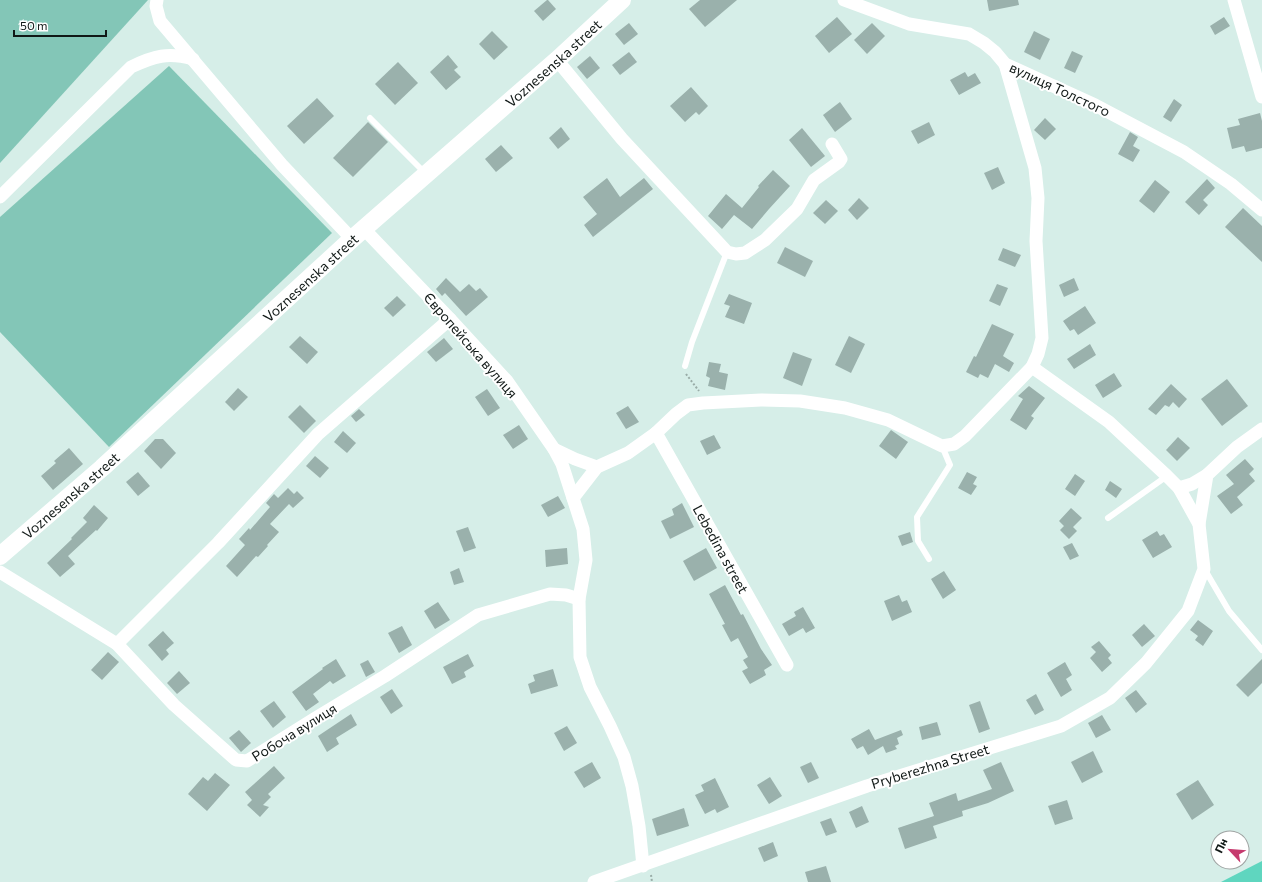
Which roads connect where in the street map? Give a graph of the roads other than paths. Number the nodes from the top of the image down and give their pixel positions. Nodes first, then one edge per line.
1 (157, 0) edge
2 (622, 0) edge
3 (844, 0) edge
4 (1234, 0) edge
5 (193, 59) junction
6 (557, 60) junction
7 (1005, 64) junction
8 (1262, 97) edge
9 (370, 118) dead end
10 (832, 144) dead end
11 (426, 175) junction
12 (0, 196) edge
13 (1262, 210) edge
14 (358, 234) junction
15 (727, 252) junction
16 (450, 319) junction
17 (685, 366) road end
18 (1032, 367) junction
19 (1262, 429) edge
20 (656, 433) junction
21 (942, 446) junction
22 (554, 449) junction
23 (597, 467) junction
24 (1207, 475) junction
25 (1167, 476) junction
26 (1179, 488) junction
27 (573, 498) junction
28 (1108, 518) dead end
29 (1199, 524) junction
30 (0, 556) edge
31 (929, 559) dead end
32 (1204, 569) junction
33 (0, 572) edge
34 (579, 599) junction
35 (117, 644) junction
36 (1262, 650) edge
37 (787, 665) dead end
38 (643, 866) junction
39 (594, 882) edge

1 - 5 street, Європейська вулиця
2 - 6 main road, Voznesenska street
3 - 7 street, вулиця Толстого
4 - 8 street
5 - 12 street
5 - 14 street, Європейська вулиця
6 - 11 main road, Voznesenska street
6 - 15 street
7 - 13 street, вулиця Толстого
7 - 18 street
9 - 11 lane
10 - 15 street
11 - 14 main road, Voznesenska street
14 - 16 street, Європейська вулиця
14 - 30 main road, Voznesenska street
15 - 17 lane
16 - 22 street, Європейська вулиця
16 - 35 street
18 - 21 street
18 - 25 street
19 - 24 street
20 - 21 street
20 - 23 street
20 - 37 street, Lebedina street
21 - 31 lane
22 - 23 street
22 - 27 street, Європейська вулиця
23 - 27 street
24 - 26 street
24 - 29 street
25 - 26 street
25 - 28 lane
26 - 29 street
27 - 34 street, Європейська вулиця
29 - 32 street
32 - 36 lane
32 - 38 street, Pryberezhna Street
33 - 35 street, Робоча вулиця
34 - 35 street, Робоча вулиця
34 - 38 street, Європейська вулиця
38 - 39 street, Pryberezhna Street

